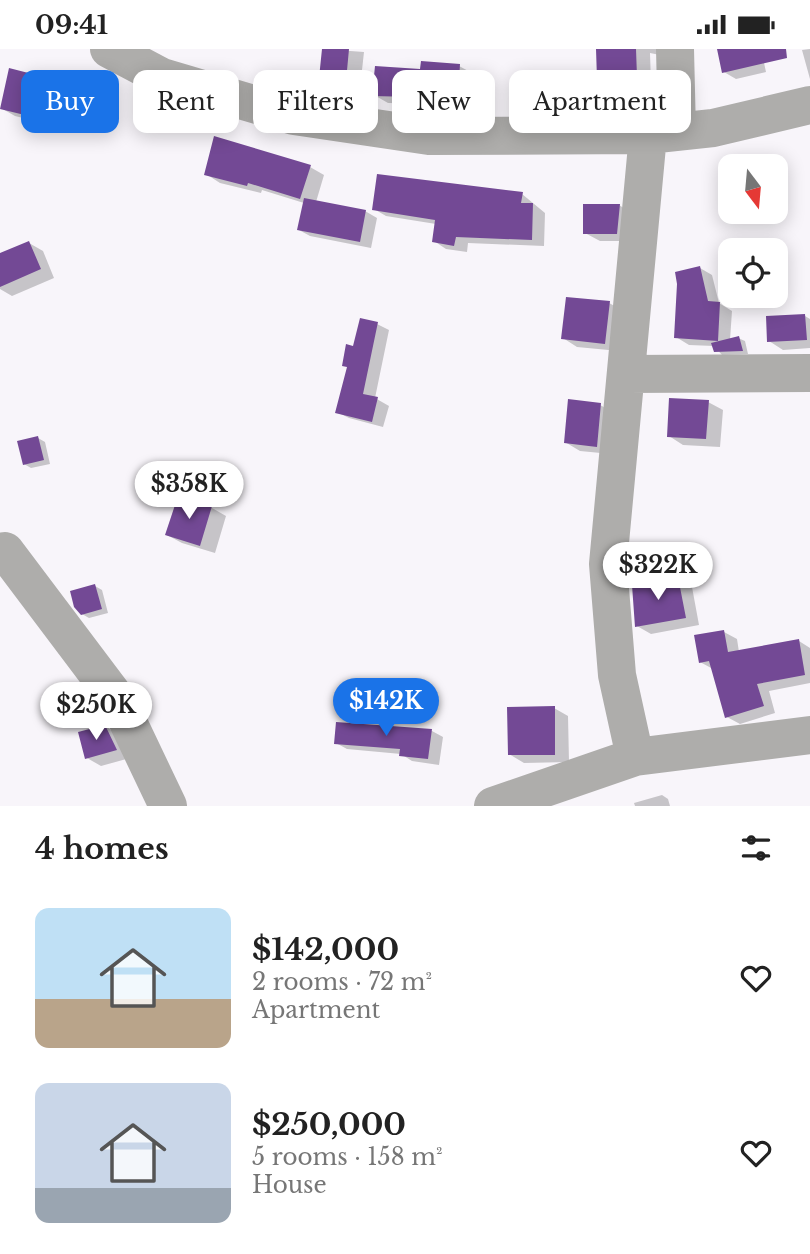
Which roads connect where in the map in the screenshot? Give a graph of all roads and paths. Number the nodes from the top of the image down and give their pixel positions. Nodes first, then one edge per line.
1 (109, 49) edge
2 (675, 49) edge
3 (165, 63) edge
4 (672, 70) edge
5 (810, 105) edge
6 (691, 130) edge
7 (663, 133) joint
8 (810, 373) edge
9 (627, 374) junction
10 (5, 551) dead end
11 (810, 735) edge
12 (635, 757) junction
13 (168, 806) edge
14 (493, 806) edge

1 - 3 street
2 - 4 street
3 - 7 street
5 - 6 street
7 - 9 street
8 - 9 street
9 - 12 street
10 - 13 street
11 - 12 street
12 - 14 street

